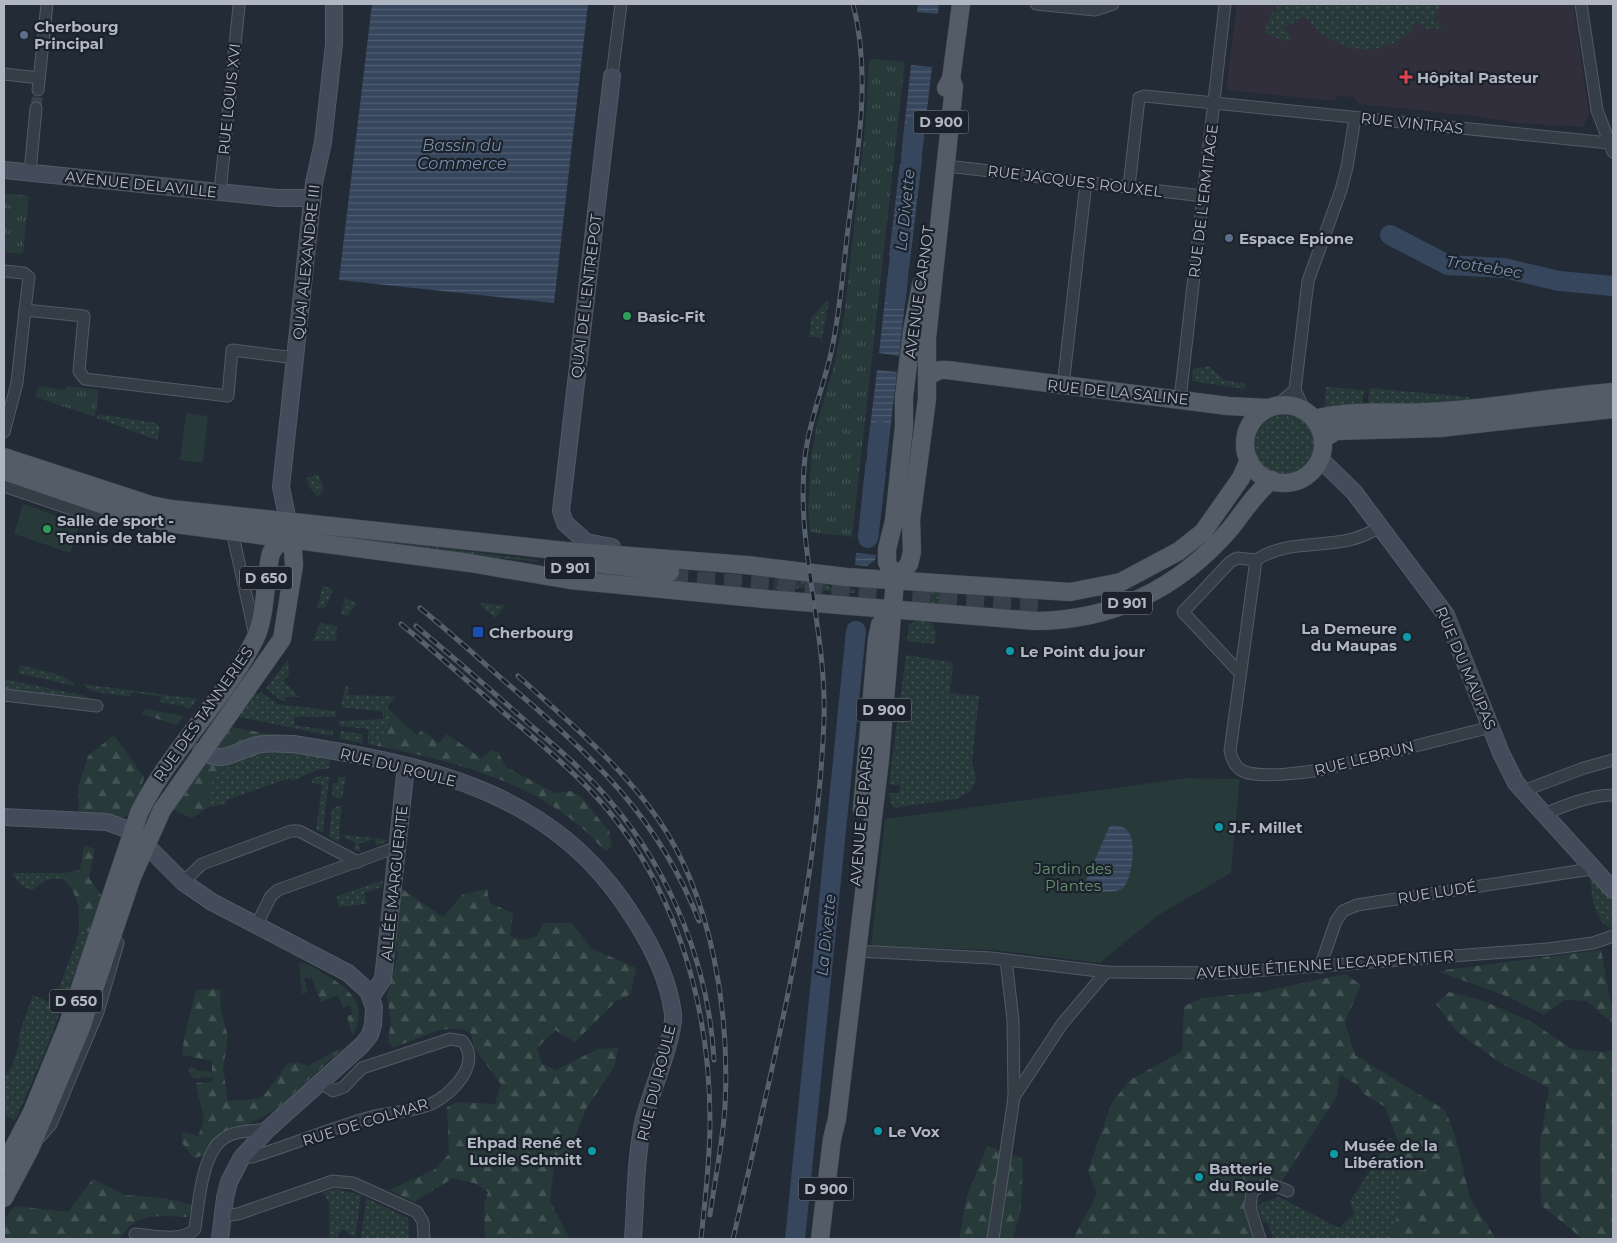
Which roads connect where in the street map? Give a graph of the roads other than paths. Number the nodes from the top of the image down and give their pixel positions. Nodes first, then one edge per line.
1 (47, 4) edge
2 (334, 4) edge
3 (621, 4) edge
4 (961, 4) edge
5 (1036, 4) edge
6 (1113, 4) edge
7 (1225, 4) edge
8 (1581, 4) edge
9 (239, 6) dead end
10 (4, 74) edge
11 (612, 76) joint
12 (951, 80) junction
13 (1215, 104) junction
14 (36, 108) tunnel mouth
15 (1355, 118) junction
16 (1612, 148) edge
17 (947, 166) junction
18 (4, 170) edge
19 (30, 172) junction
20 (1086, 182) junction
21 (1129, 187) junction
22 (220, 192) junction
23 (1203, 196) junction
24 (278, 198) junction
25 (312, 198) junction
26 (310, 226) junction
27 (4, 271) edge
28 (26, 310) junction
29 (295, 358) junction
30 (908, 369) junction
31 (930, 374) junction
32 (1063, 386) junction
33 (1295, 390) junction
34 (1613, 392) edge
35 (1180, 399) junction
36 (1228, 406) junction
37 (1272, 407) junction
38 (1613, 409) edge
39 (1310, 415) junction
40 (1250, 424) junction
41 (4, 432) edge
42 (1323, 439) junction
43 (4, 456) edge
44 (1320, 459) junction
45 (1249, 460) junction
46 (4, 471) edge
47 (1272, 480) junction
48 (4, 486) edge
49 (103, 520) dead end
50 (288, 521) junction
51 (326, 524) junction
52 (1380, 526) junction
53 (232, 531) junction
54 (1203, 532) junction
55 (286, 539) junction
56 (318, 544) junction
57 (565, 551) junction
58 (619, 554) junction
59 (1256, 560) junction
60 (470, 563) junction
61 (294, 565) junction
62 (1157, 590) junction
63 (765, 599) junction
64 (888, 599) junction
65 (255, 638) junction
66 (1240, 673) junction
67 (4, 695) edge
68 (97, 706) dead end
69 (1491, 727) junction
70 (201, 751) junction
71 (1613, 760) edge
72 (406, 766) junction
73 (1523, 791) junction
74 (1613, 794) edge
75 (1544, 814) junction
76 (4, 817) edge
77 (132, 831) junction
78 (146, 845) junction
79 (397, 852) junction
80 (358, 862) junction
81 (1591, 869) junction
82 (1613, 877) edge
83 (183, 882) junction
84 (1613, 890) edge
85 (256, 926) junction
86 (1613, 936) edge
87 (856, 951) junction
88 (1006, 960) junction
89 (1320, 967) junction
90 (1106, 972) junction
91 (371, 997) junction
92 (320, 1082) junction
93 (1014, 1097) junction
94 (268, 1129) junction
95 (832, 1139) junction
96 (242, 1157) junction
97 (4, 1166) edge
98 (1288, 1191) dead end
99 (4, 1198) edge
100 (222, 1216) junction
101 (135, 1234) dead end
102 (182, 1238) edge
103 (220, 1239) edge
104 (424, 1239) edge
105 (633, 1239) edge
106 (820, 1239) edge
107 (993, 1239) edge
108 (1260, 1239) edge

1 - 10 street
2 - 25 street, QUAI ALEXANDRE III
3 - 11 street, QUAI DE L'ENTREPOT
4 - 12 main road, AVENUE CARNOT / D 900
5 - 6 street
7 - 13 street, RUE DE L'ERMITAGE
8 - 16 street
9 - 22 street, RUE LOUIS XVI
11 - 58 street, QUAI DE L'ENTREPOT
12 - 17 main road, D 900
12 - 30 main road, AVENUE CARNOT / D 900
13 - 15 street, RUE VINTRAS
13 - 21 street, RUE VINTRAS
13 - 23 street, RUE DE L'ERMITAGE
14 - 19 street
15 - 16 street, RUE VINTRAS
15 - 33 street
17 - 20 street, RUE JACQUES ROUXEL
17 - 31 main road, D 900
18 - 19 street, AVENUE DELAVILLE
19 - 22 street, AVENUE DELAVILLE
20 - 21 street, RUE JACQUES ROUXEL
20 - 32 street
21 - 23 street, RUE JACQUES ROUXEL
22 - 24 street, AVENUE DELAVILLE
23 - 35 street, RUE DE L'ERMITAGE
24 - 25 street, AVENUE DELAVILLE
24 - 26 street, AVENUE DELAVILLE
25 - 26 street, QUAI ALEXANDRE III
26 - 29 street, QUAI ALEXANDRE III
27 - 28 street
28 - 29 street
28 - 41 street
29 - 50 street, QUAI ALEXANDRE III
30 - 31 main road, RUE DE LA SALINE
30 - 64 main road, AVENUE CARNOT / D 900
31 - 32 main road, RUE DE LA SALINE
31 - 64 main road, D 900
32 - 35 main road, RUE DE LA SALINE
33 - 37 street
33 - 39 street
34 - 39 main road
35 - 36 main road, RUE DE LA SALINE
36 - 37 main road, RUE DE LA SALINE
36 - 40 main road
37 - 39 main road
37 - 40 main road
38 - 42 main road
39 - 42 main road
40 - 45 main road
42 - 44 main road
43 - 50 main road, D 901
44 - 47 main road
44 - 52 street, RUE DU MAUPAS
45 - 47 main road
45 - 54 main road, D 901
46 - 53 main road, D 901
47 - 62 main road, D 901
48 - 49 street
50 - 51 main road, D 901
50 - 55 main road, D 650
51 - 55 main road
51 - 57 main road, D 901
52 - 59 street
52 - 69 street, RUE DU MAUPAS
53 - 55 main road, D 901
53 - 65 street
54 - 62 main road, D 901
54 - 64 main road, D 901
55 - 56 main road, D 901
55 - 61 main road, RUE DES TANNERIES / D 650
55 - 65 main road, RUE DES TANNERIES / D 650
56 - 60 main road, D 901
56 - 61 main road, RUE DES TANNERIES / D 650
57 - 58 main road, D 901
57 - 60 main road, D 901
58 - 64 main road, D 901
59 - 66 street
59 - 66 street
60 - 63 main road, D 901
61 - 70 main road, RUE DES TANNERIES / D 650
62 - 64 main road, D 901
63 - 64 main road, D 901
63 - 64 main road
64 - 87 main road, AVENUE DE PARIS / D 900
64 - 95 main road, AVENUE DE PARIS / D 900
65 - 77 main road, RUE DES TANNERIES / D 650
66 - 69 street, RUE LEBRUN
67 - 68 street
69 - 73 street, RUE DU MAUPAS
70 - 72 street, RUE DU ROULE
70 - 78 main road, RUE DES TANNERIES / D 650
71 - 73 street
72 - 79 street, ALLÉE MARGUERITE
72 - 105 street, RUE DU ROULE
73 - 75 street, RUE DU MAUPAS
74 - 75 street
75 - 81 street, RUE DU MAUPAS
75 - 82 street, RUE DU MAUPAS
76 - 77 street
77 - 78 street
77 - 97 main road, D 650
78 - 83 street
78 - 99 main road, D 650
79 - 80 street
79 - 91 street, ALLÉE MARGUERITE
80 - 83 street
80 - 85 street
81 - 84 street, RUE DU MAUPAS
81 - 89 street, RUE LUDÉ
83 - 85 street
85 - 91 street
86 - 89 street, AVENUE ÉTIENNE LECARPENTIER
87 - 88 street, AVENUE ÉTIENNE LECARPENTIER
87 - 95 main road, AVENUE DE PARIS / D 900
88 - 90 street, AVENUE ÉTIENNE LECARPENTIER
88 - 93 street
89 - 90 street, AVENUE ÉTIENNE LECARPENTIER
90 - 93 street
91 - 92 street
92 - 94 street
92 - 96 street, RUE DE COLMAR
93 - 107 street
94 - 96 street
94 - 102 street
95 - 106 main road, AVENUE DE PARIS / D 900
96 - 100 street
98 - 108 street
100 - 103 street
100 - 104 street
101 - 102 street

